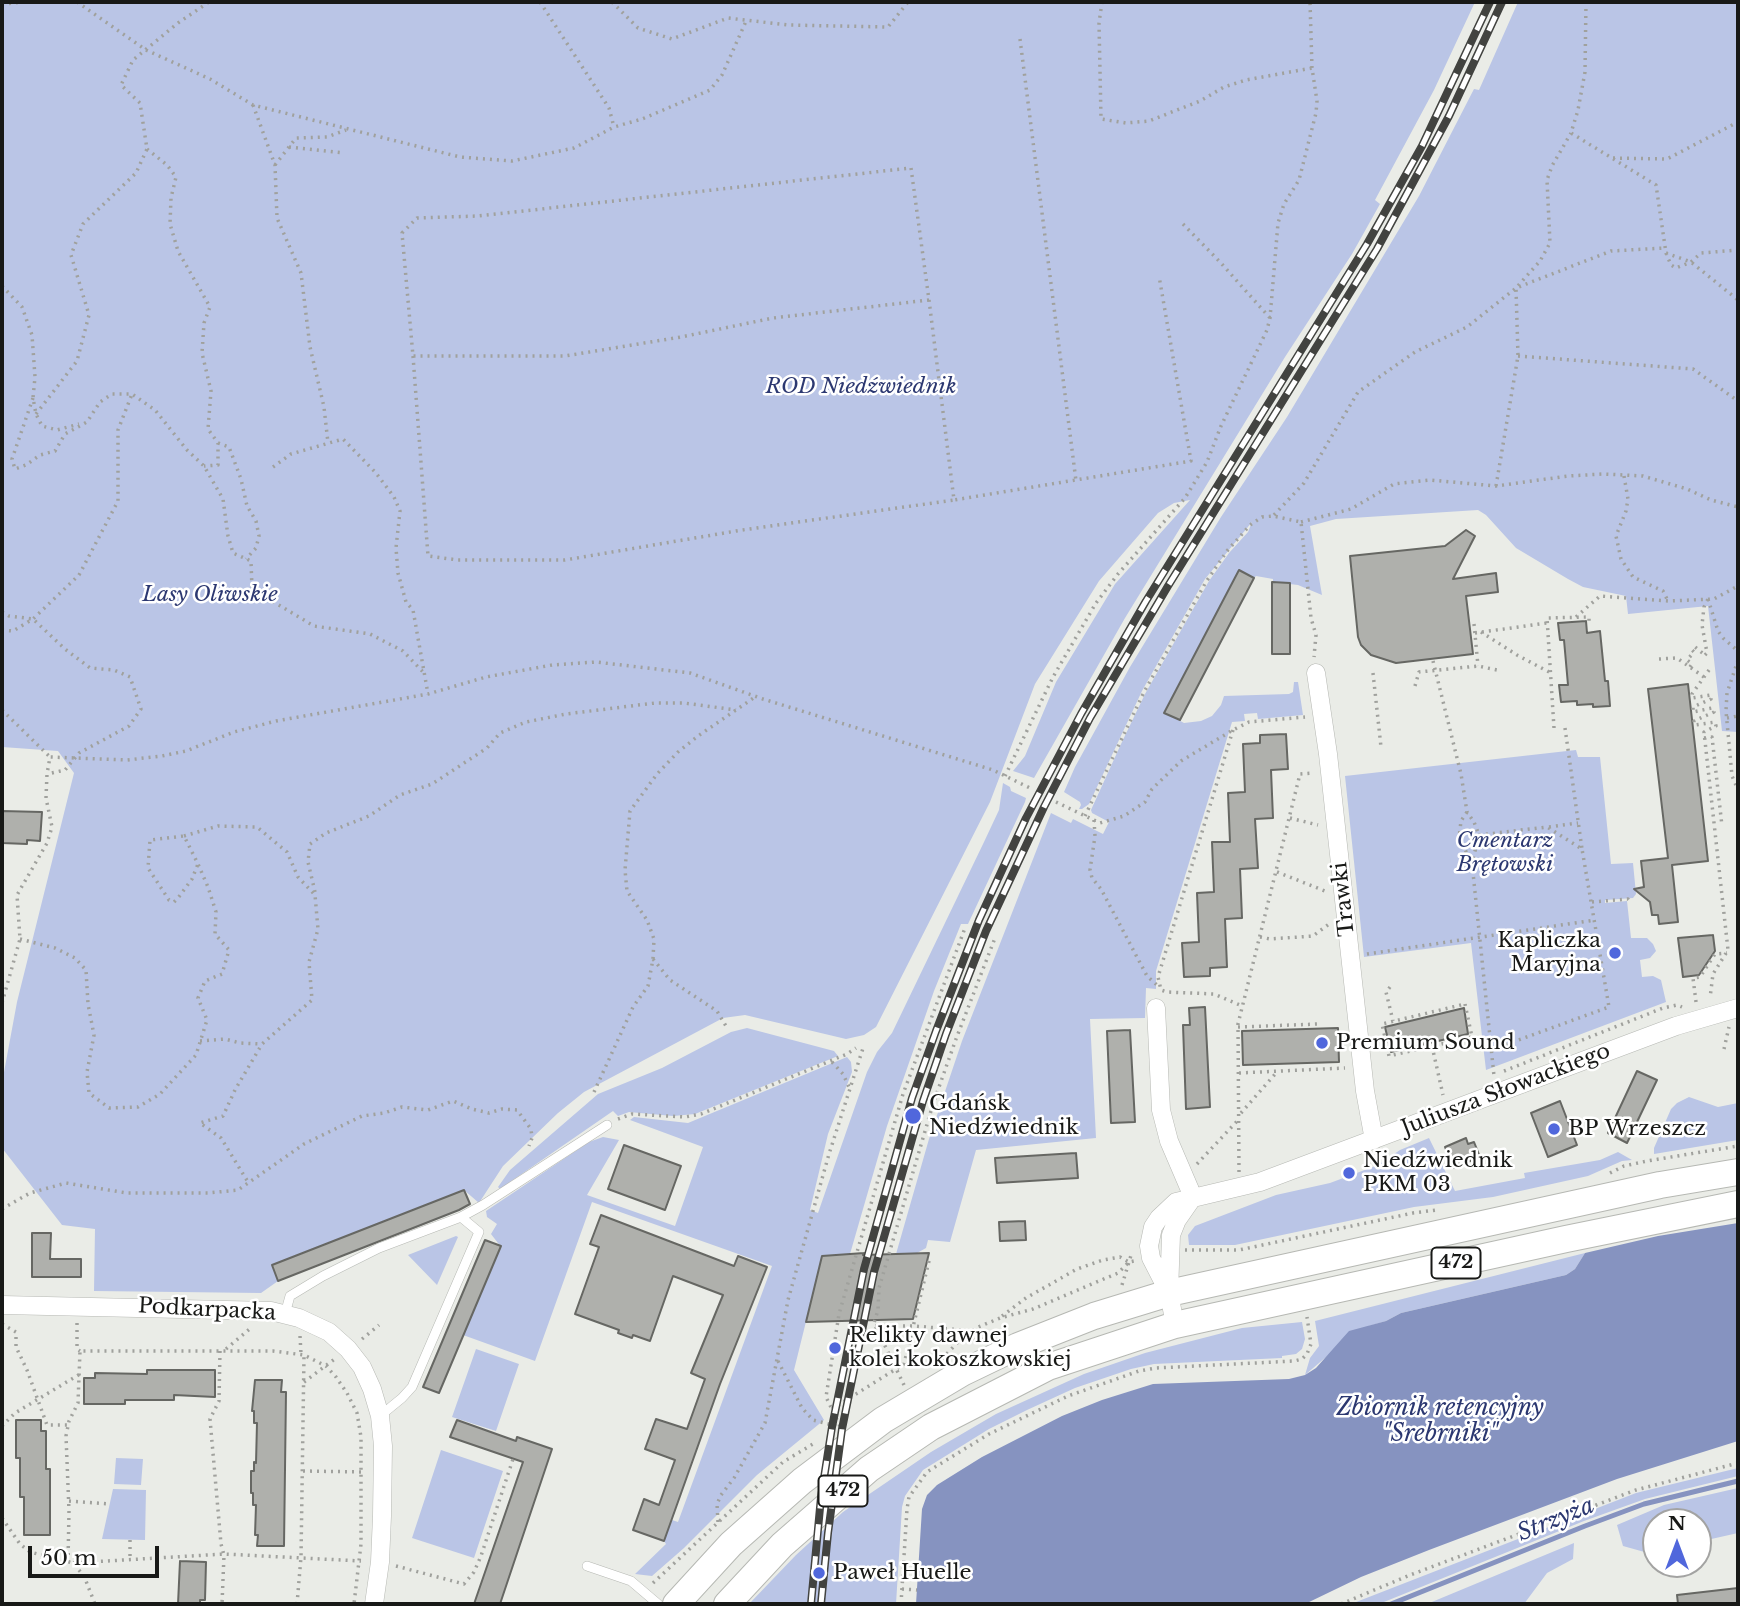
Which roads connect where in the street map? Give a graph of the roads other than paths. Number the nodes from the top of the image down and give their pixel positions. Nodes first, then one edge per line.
1 (1315, 666) road end
2 (1156, 1008) dead end
3 (1734, 1015) edge
4 (607, 1125) road end
5 (1374, 1140) junction
6 (1738, 1172) edge
7 (1193, 1197) junction
8 (1738, 1204) edge
9 (461, 1217) junction
10 (1169, 1293) junction
11 (2, 1305) edge
12 (278, 1312) junction
13 (1175, 1325) junction
14 (380, 1416) junction
15 (587, 1566) dead end
16 (374, 1604) edge
17 (659, 1604) edge
18 (676, 1604) edge
19 (727, 1604) edge

1 - 5 street, Trawki
2 - 7 street
3 - 5 street, Juliusza Słowackiego
4 - 9 lane
5 - 7 street, Juliusza Słowackiego
6 - 10 main road, 472
7 - 10 street
8 - 13 main road, 472
9 - 12 lane
9 - 14 lane
10 - 13 street
10 - 18 main road, 472
11 - 12 street, Podkarpacka
12 - 14 street, Podkarpacka
13 - 19 main road, 472
14 - 16 street, Podkarpacka
15 - 17 lane

